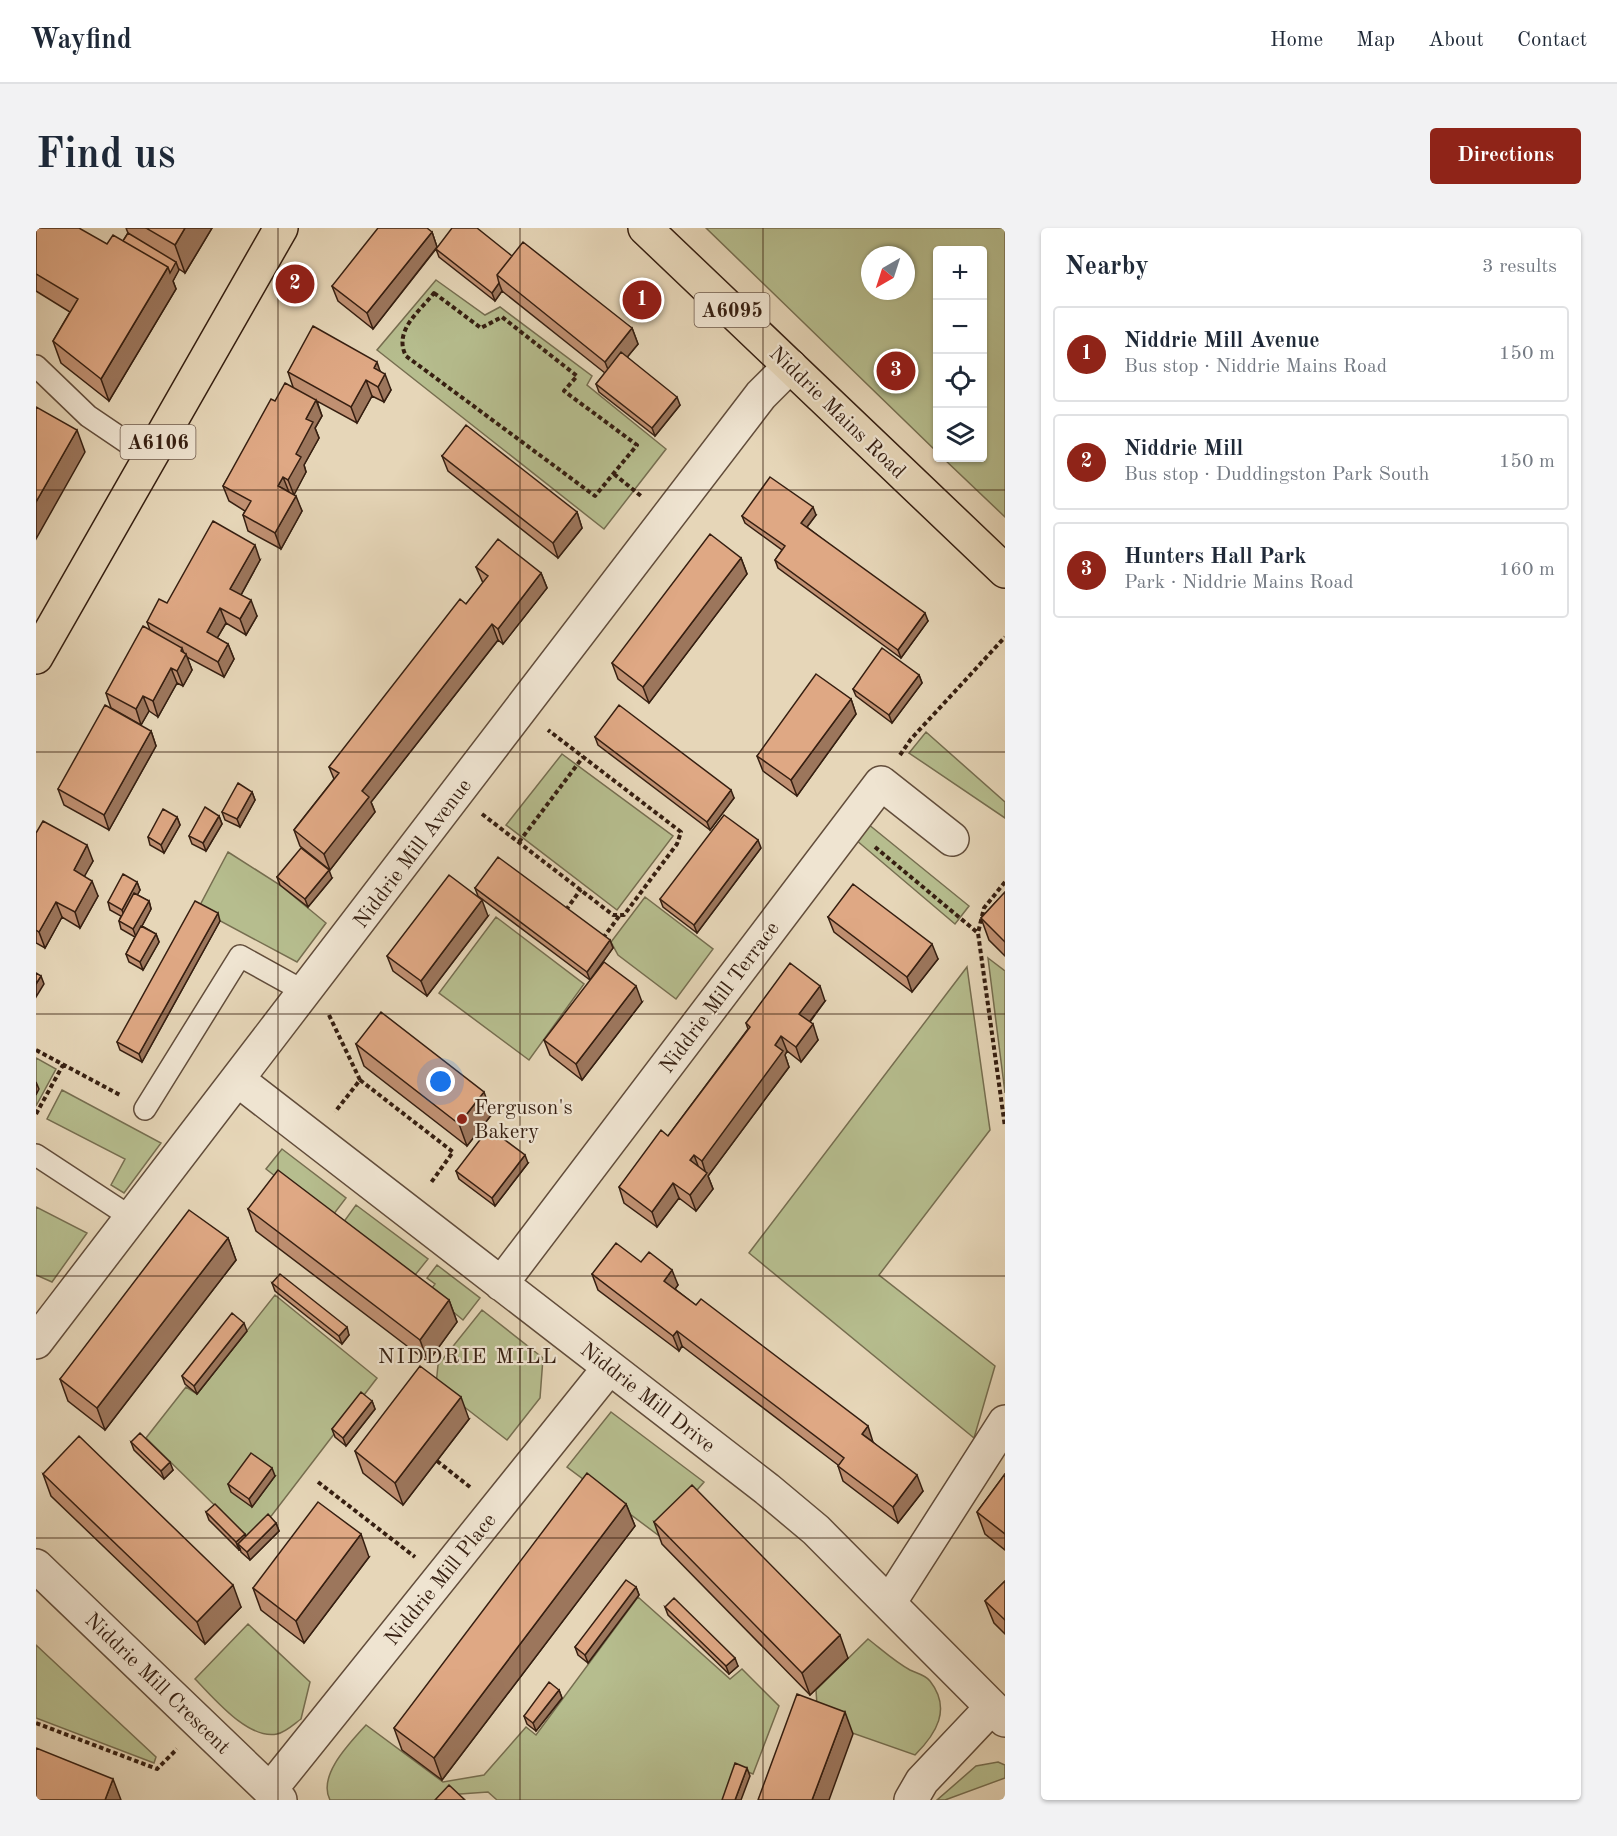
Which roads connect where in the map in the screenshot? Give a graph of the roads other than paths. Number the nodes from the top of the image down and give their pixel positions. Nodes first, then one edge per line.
1 (281, 228) edge
2 (645, 228) edge
3 (36, 366) edge
4 (790, 366) junction
5 (150, 458) junction
6 (1005, 571) edge
7 (39, 644) edge
8 (952, 839) dead end
9 (305, 992) junction
10 (237, 1080) junction
11 (145, 1109) road end
12 (36, 1155) edge
13 (132, 1218) junction
14 (501, 1284) junction
15 (36, 1342) edge
16 (609, 1368) junction
17 (1005, 1422) edge
18 (36, 1566) edge
19 (890, 1603) junction
20 (998, 1714) edge
21 (275, 1795) edge
22 (911, 1800) edge

1 - 5 main road, A6106
2 - 4 main road, Niddrie Mains Road / A6095
3 - 5 lane
4 - 6 main road, Niddrie Mains Road / A6095
4 - 9 street, Niddrie Mill Avenue
5 - 7 main road, A6106
8 - 14 street, Niddrie Mill Terrace
9 - 10 street, Niddrie Mill Avenue
9 - 11 lane
10 - 13 street, Niddrie Mill Avenue
10 - 14 street, Niddrie Mill Drive
12 - 13 lane
13 - 15 street, Niddrie Mill Avenue
14 - 16 street, Niddrie Mill Drive
16 - 19 street, Niddrie Mill Drive
16 - 21 street, Niddrie Mill Place
17 - 19 street
18 - 21 street, Niddrie Mill Crescent
19 - 20 street, Niddrie Mill Drive
20 - 22 street

